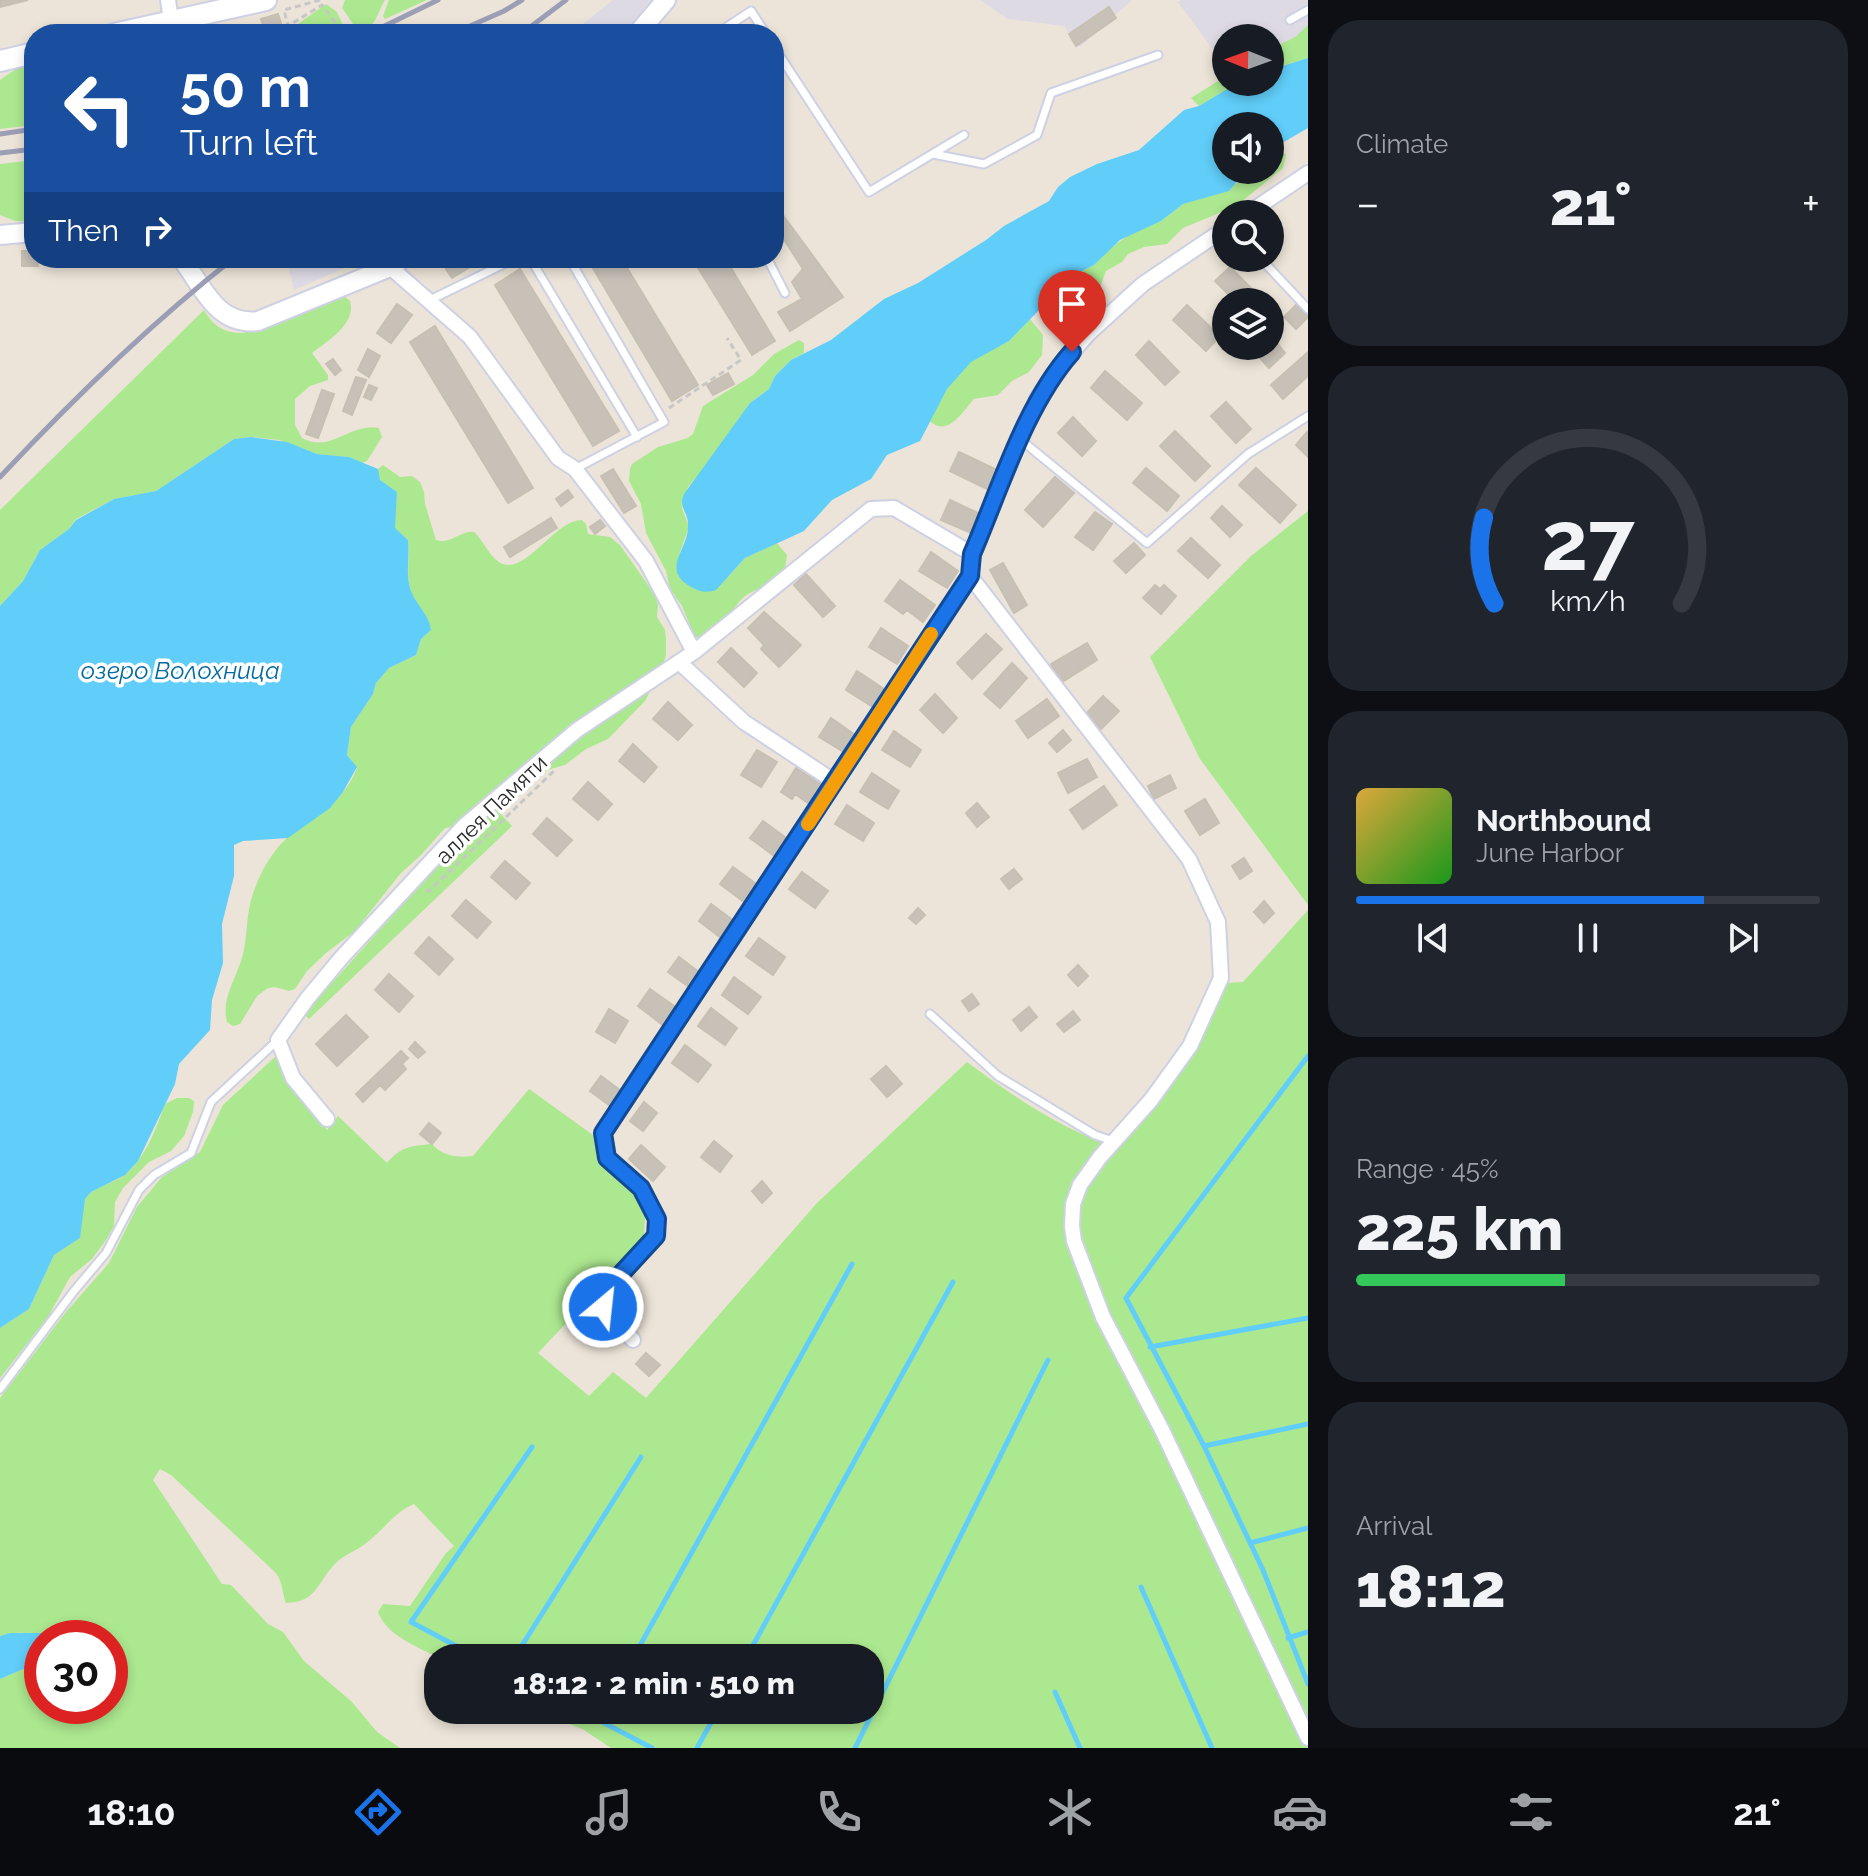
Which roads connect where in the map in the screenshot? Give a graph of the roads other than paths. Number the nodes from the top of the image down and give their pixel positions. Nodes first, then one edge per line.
1 (266, 0) edge
2 (666, 0) edge
3 (170, 10) edge
4 (1308, 10) edge
5 (1290, 20) dead end
6 (137, 24) edge
7 (646, 24) edge
8 (731, 24) edge
9 (759, 24) edge
10 (24, 55) edge
11 (1158, 55) dead end
12 (0, 61) edge
13 (784, 62) edge
14 (964, 135) dead end
15 (933, 154) junction
16 (1308, 173) edge
17 (1268, 200) edge
18 (24, 233) edge
19 (0, 235) edge
20 (1212, 237) edge
21 (188, 268) edge
22 (382, 268) edge
23 (401, 268) edge
24 (496, 268) edge
25 (536, 268) edge
26 (575, 268) edge
27 (772, 268) edge
28 (1273, 272) edge
29 (785, 293) dead end
30 (430, 300) junction
31 (1308, 309) edge
32 (1308, 416) edge
33 (637, 437) junction
34 (1021, 440) junction
35 (575, 469) junction
36 (972, 554) junction
37 (970, 576) junction
38 (694, 652) junction
39 (679, 662) junction
40 (835, 782) junction
41 (930, 1014) dead end
42 (278, 1040) junction
43 (327, 1119) dead end
44 (1115, 1141) junction
45 (633, 1340) dead end
46 (0, 1389) edge
47 (1308, 1738) edge

1 - 3 main road
2 - 7 street
3 - 6 main road
4 - 5 lane
8 - 9 lane
10 - 12 main road
11 - 15 lane
13 - 15 lane
14 - 15 lane
16 - 17 street
18 - 19 street
20 - 34 street
21 - 22 street
23 - 30 street
24 - 30 lane
25 - 33 lane
26 - 33 lane
27 - 29 lane
28 - 31 lane
30 - 35 street
32 - 34 lane
33 - 35 lane
34 - 36 street
35 - 38 street
36 - 37 street
36 - 38 street
37 - 40 street
37 - 44 street
38 - 39 street
39 - 40 street
39 - 42 street
40 - 45 street
41 - 44 lane
42 - 43 street
42 - 46 lane
44 - 47 street

